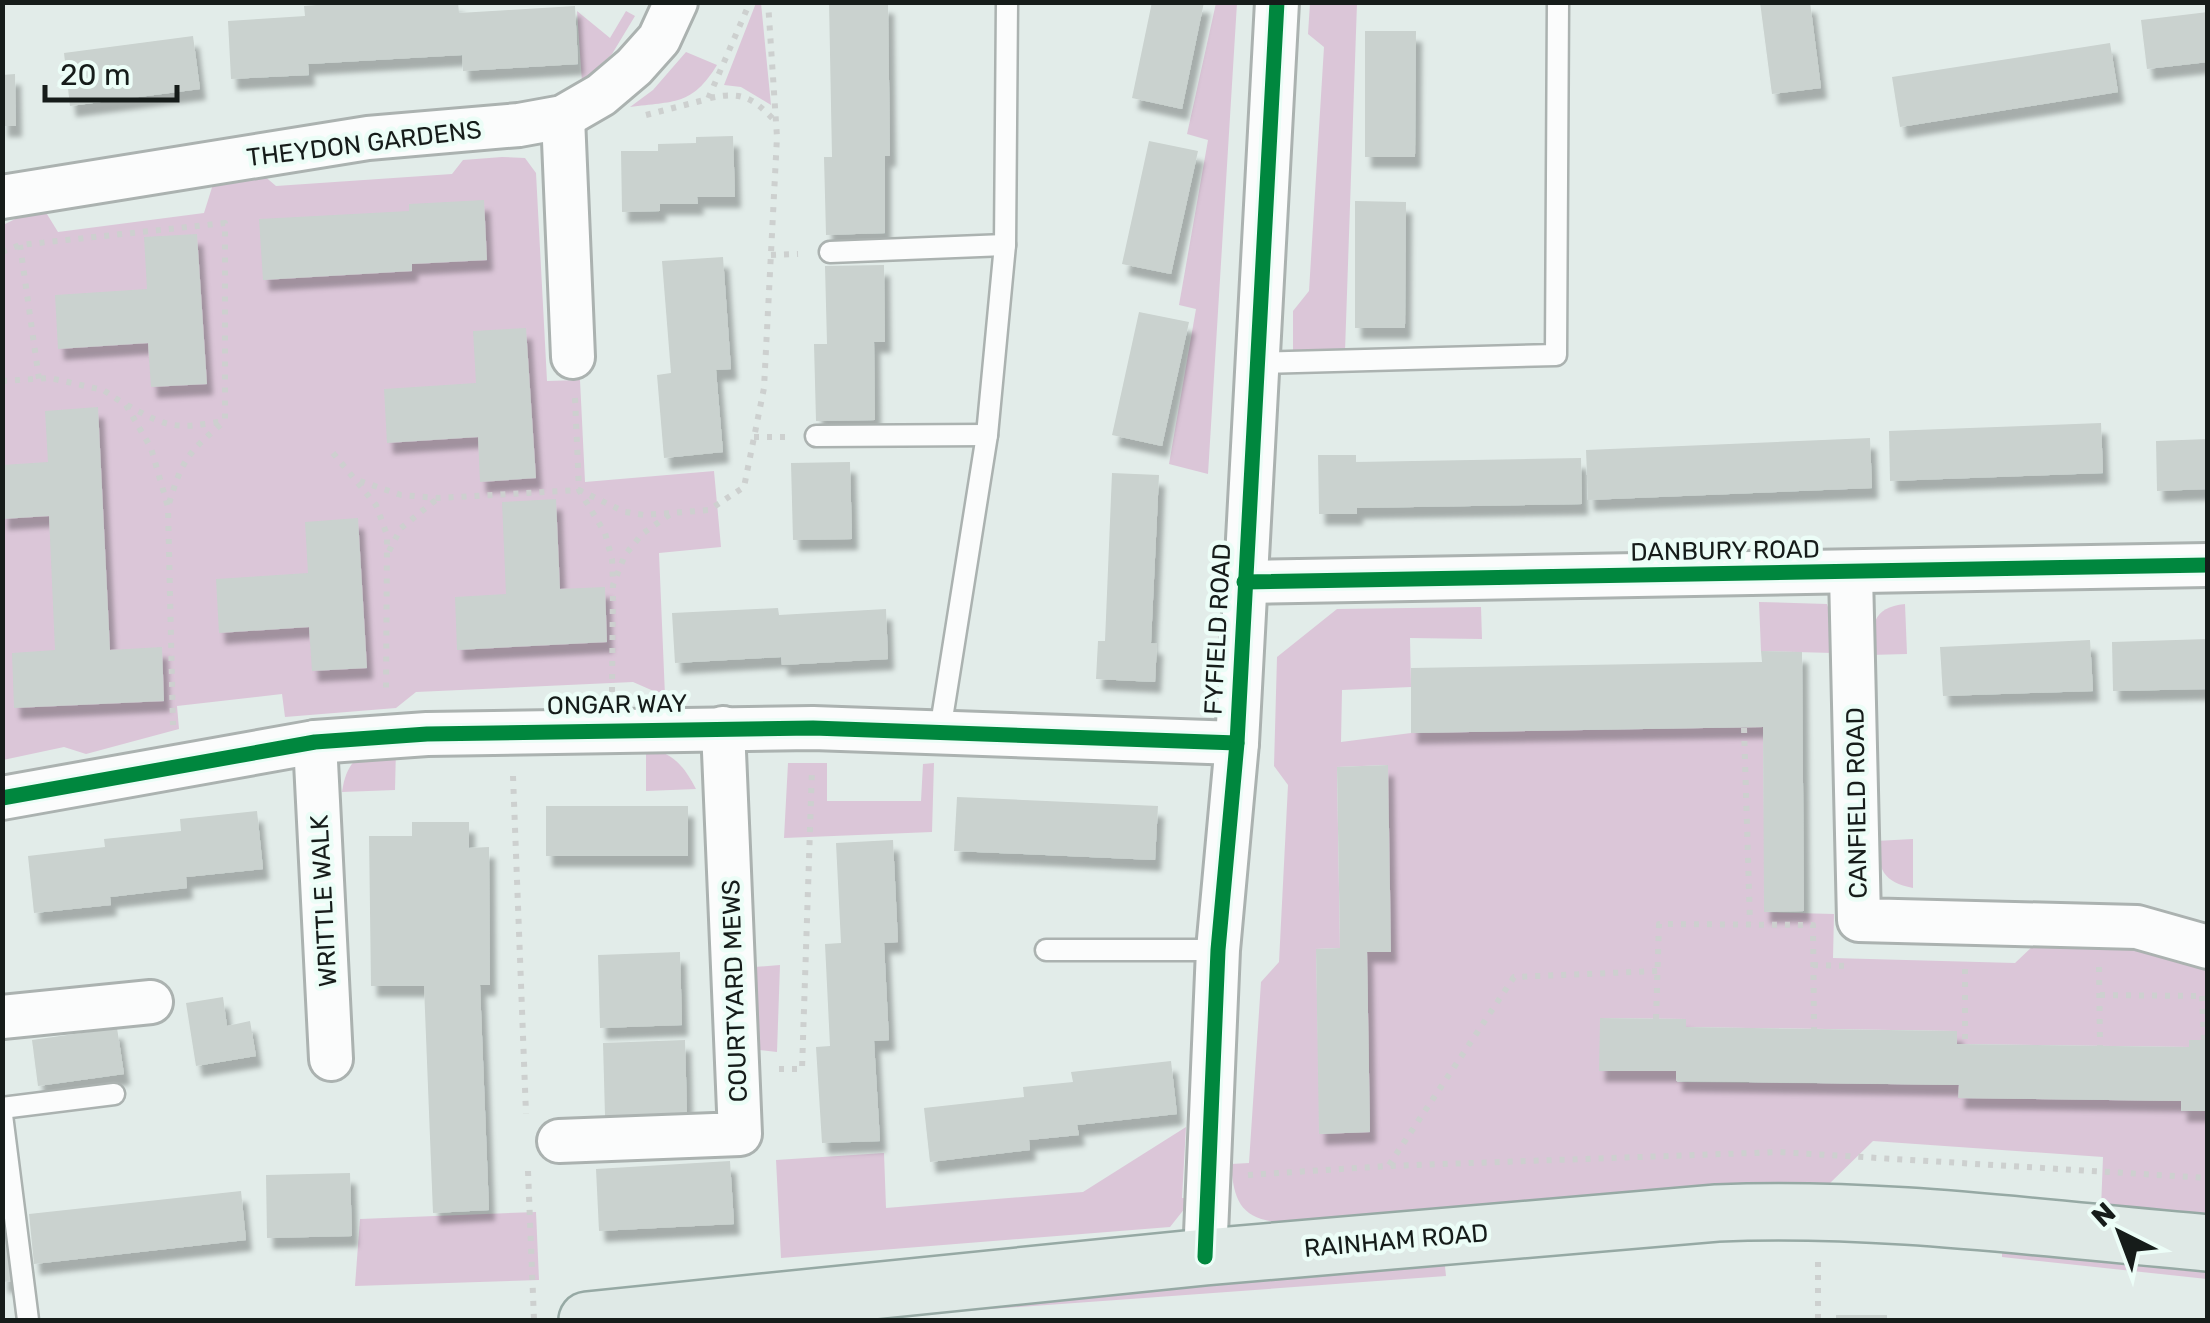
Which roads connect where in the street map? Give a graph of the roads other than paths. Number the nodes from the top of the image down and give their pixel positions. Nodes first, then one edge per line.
1 (676, 2) edge
2 (1007, 2) edge
3 (1276, 2) edge
4 (1558, 2) edge
5 (562, 117) junction
6 (2, 197) edge
7 (1005, 245) junction
8 (830, 252) dead end
9 (574, 357) road end
10 (1256, 362) junction
11 (986, 435) junction
12 (816, 436) dead end
13 (2208, 566) edge
14 (1850, 574) junction
15 (1244, 582) junction
16 (723, 728) junction
17 (940, 731) junction
18 (315, 742) junction
19 (1237, 743) junction
20 (2, 798) edge
21 (2208, 947) edge
22 (1046, 950) dead end
23 (1218, 950) junction
24 (151, 1002) dead end
25 (4, 1011) edge
26 (331, 1059) dead end
27 (114, 1094) dead end
28 (2, 1108) edge
29 (2, 1116) edge
30 (538, 1142) road end
31 (2208, 1243) edge
32 (1206, 1257) junction
33 (28, 1320) edge
34 (587, 1320) edge

1 - 5 street, THEYDON GARDENS
2 - 7 lane
3 - 10 street, FYFIELD ROAD
4 - 10 lane
5 - 6 street, THEYDON GARDENS
5 - 9 street
7 - 8 lane
7 - 11 lane
10 - 15 street, FYFIELD ROAD
11 - 12 lane
11 - 17 lane
13 - 14 street, DANBURY ROAD
14 - 15 street, DANBURY ROAD
14 - 21 street, CANFIELD ROAD
15 - 19 street, FYFIELD ROAD
16 - 17 street, ONGAR WAY
16 - 18 street, ONGAR WAY
16 - 30 street, COURTYARD MEWS
17 - 19 street, ONGAR WAY
18 - 20 street, ONGAR WAY
18 - 26 street, WRITTLE WALK
19 - 23 street, FYFIELD ROAD
22 - 23 lane
23 - 32 street, FYFIELD ROAD
24 - 25 street
27 - 28 lane
29 - 33 lane
31 - 32 main road, RAINHAM ROAD
32 - 34 main road, RAINHAM ROAD

